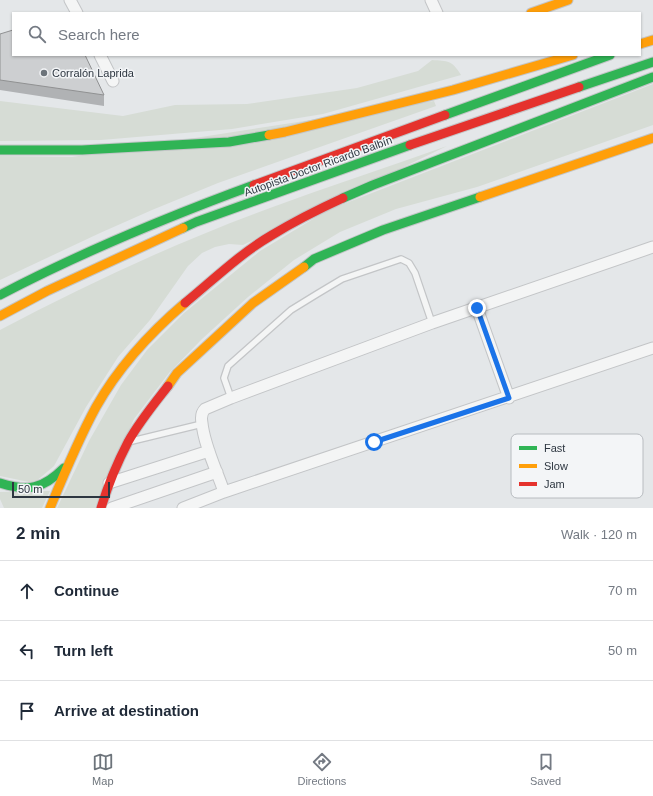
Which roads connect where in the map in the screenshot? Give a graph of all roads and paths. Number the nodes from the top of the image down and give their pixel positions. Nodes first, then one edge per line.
1 (70, 0) edge
2 (431, 0) edge
3 (568, 0) edge
4 (76, 12) edge
5 (437, 12) edge
6 (533, 12) edge
7 (653, 32) edge
8 (641, 36) edge
9 (653, 40) edge
10 (641, 44) edge
11 (101, 56) edge
12 (570, 56) edge
13 (607, 56) edge
14 (653, 62) edge
15 (653, 77) edge
16 (114, 81) dead end
17 (653, 138) edge
18 (0, 150) edge
19 (653, 247) edge
20 (0, 295) edge
21 (477, 308) junction
22 (0, 316) edge
23 (432, 323) junction
24 (653, 348) edge
25 (231, 398) junction
26 (509, 398) junction
27 (202, 424) junction
28 (128, 442) junction
29 (209, 451) junction
30 (68, 464) junction
31 (217, 472) junction
32 (0, 483) edge
33 (109, 483) junction
34 (224, 492) junction
35 (50, 508) edge
36 (101, 508) edge
37 (112, 508) edge
38 (183, 508) edge

1 - 4 street
2 - 5 street
3 - 6 main road
7 - 8 main road
9 - 10 main road
11 - 16 street
12 - 18 main road
13 - 20 main road, Autopista Doctor Ricardo Balbín
14 - 22 main road, Autopista Doctor Ricardo Balbín
15 - 30 main road
17 - 28 main road
19 - 21 street
21 - 23 street
21 - 26 street
23 - 25 street
23 - 25 lane
24 - 26 street
25 - 27 street
26 - 34 street
27 - 28 lane
27 - 29 street
28 - 33 main road
29 - 31 street
29 - 33 street
30 - 32 main road
30 - 35 main road
31 - 34 street
31 - 37 street
33 - 36 main road
34 - 38 street

